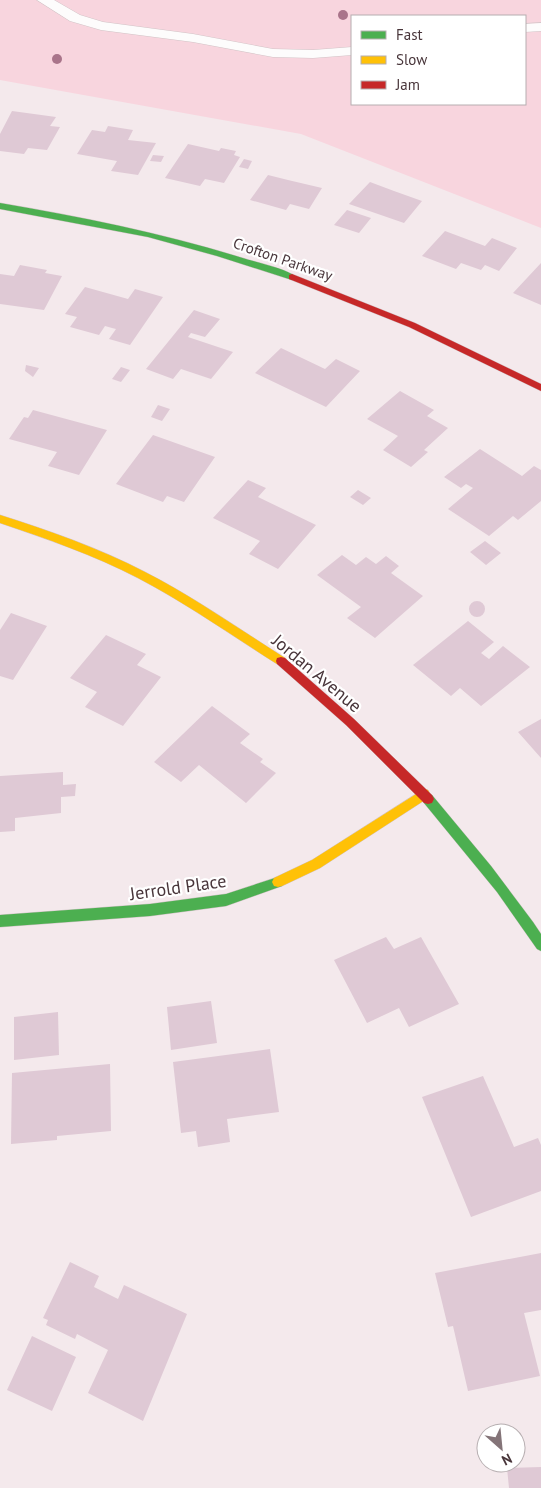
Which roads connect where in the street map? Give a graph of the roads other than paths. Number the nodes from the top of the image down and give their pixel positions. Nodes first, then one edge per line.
1 (44, 0) edge
2 (541, 27) edge
3 (526, 28) edge
4 (351, 51) edge
5 (0, 206) edge
6 (541, 388) edge
7 (0, 519) edge
8 (424, 794) junction
9 (0, 921) edge
10 (541, 945) edge

1 - 4 lane
2 - 3 lane
5 - 6 street, Crofton Parkway
7 - 8 street, Jordan Avenue
8 - 9 street, Jerrold Place
8 - 10 street, Jordan Avenue

